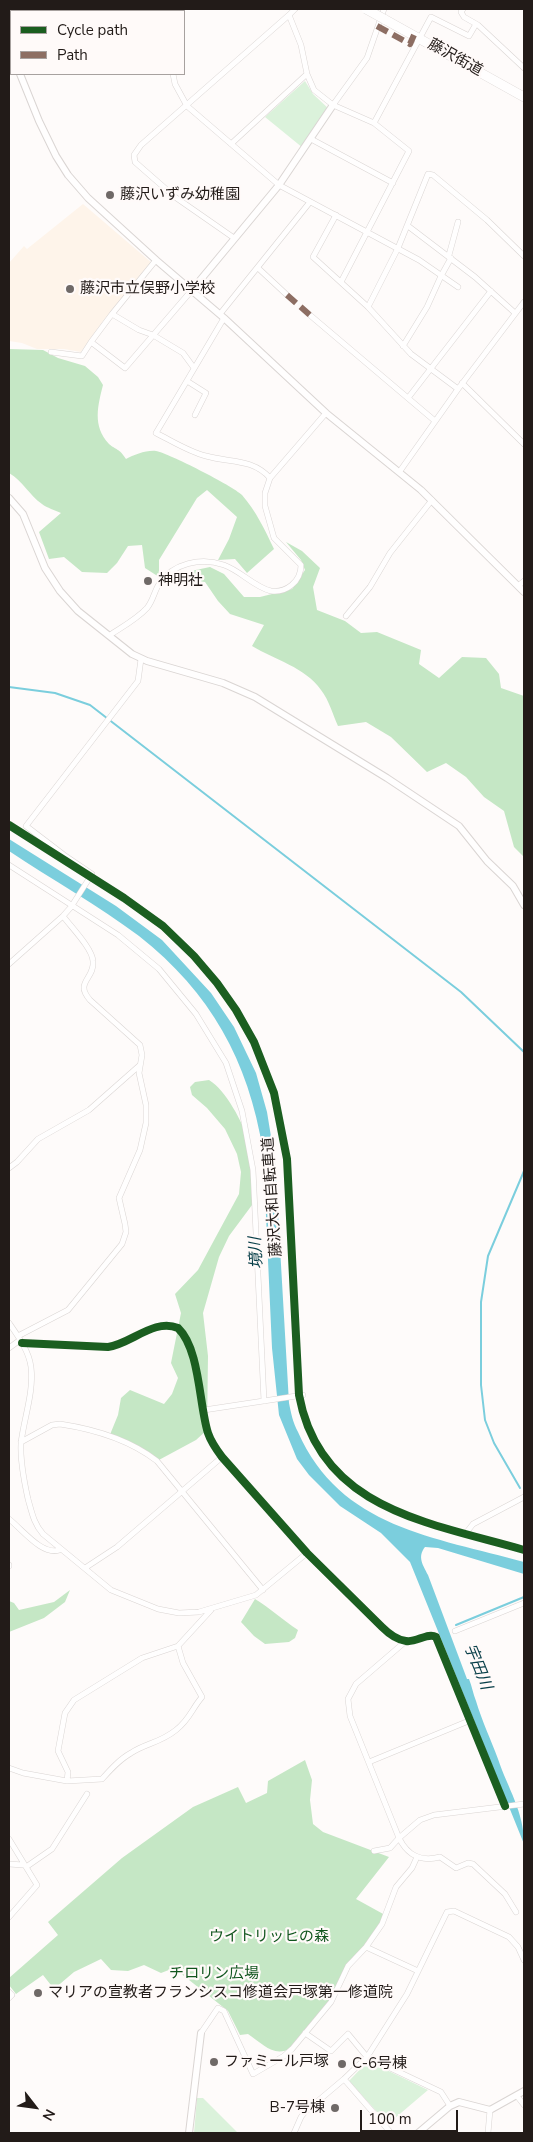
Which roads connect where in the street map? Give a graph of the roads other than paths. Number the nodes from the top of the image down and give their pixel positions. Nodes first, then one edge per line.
1 (295, 9) edge
2 (366, 9) edge
3 (384, 9) edge
4 (463, 9) edge
5 (289, 16) junction
6 (476, 24) junction
7 (419, 38) junction
8 (524, 68) edge
9 (307, 74) junction
10 (20, 75) edge
11 (172, 75) edge
12 (524, 97) edge
13 (333, 105) junction
14 (187, 106) junction
15 (374, 123) junction
16 (311, 139) junction
17 (231, 144) junction
18 (393, 183) junction
19 (279, 186) junction
20 (310, 202) junction
21 (336, 215) junction
22 (458, 222) dead end
23 (408, 226) junction
24 (367, 232) junction
25 (234, 238) junction
26 (398, 248) junction
27 (524, 256) edge
28 (450, 257) junction
29 (156, 260) junction
30 (258, 268) junction
31 (440, 276) junction
32 (341, 282) junction
33 (458, 287) dead end
34 (192, 290) junction
35 (491, 291) junction
36 (287, 295) dead end
37 (524, 302) edge
38 (368, 307) junction
39 (515, 312) junction
40 (112, 314) junction
41 (222, 316) junction
42 (311, 316) dead end
43 (153, 335) junction
44 (91, 342) junction
45 (403, 346) junction
46 (51, 352) dead end
47 (194, 368) junction
48 (430, 369) junction
49 (187, 381) junction
50 (462, 383) junction
51 (458, 390) junction
52 (408, 398) junction
53 (326, 413) junction
54 (194, 415) dead end
55 (435, 421) junction
56 (524, 444) edge
57 (400, 471) junction
58 (270, 478) junction
59 (9, 498) edge
60 (432, 500) junction
61 (524, 580) edge
62 (518, 586) junction
63 (524, 592) edge
64 (346, 616) dead end
65 (110, 635) junction
66 (141, 659) junction
67 (9, 865) edge
68 (72, 905) junction
69 (524, 905) edge
70 (63, 916) junction
71 (9, 964) edge
72 (140, 1064) junction
73 (9, 1168) edge
74 (9, 1323) edge
75 (20, 1340) junction
76 (9, 1348) edge
77 (300, 1395) dead end
78 (265, 1401) junction
79 (204, 1410) junction
80 (21, 1442) junction
81 (222, 1457) junction
82 (183, 1492) junction
83 (524, 1499) edge
84 (9, 1519) edge
85 (466, 1533) dead end
86 (60, 1550) junction
87 (307, 1553) junction
88 (84, 1568) junction
89 (263, 1590) junction
90 (524, 1603) edge
91 (212, 1609) junction
92 (455, 1630) dead end
93 (406, 1641) junction
94 (178, 1646) junction
95 (471, 1720) junction
96 (369, 1762) junction
97 (9, 1768) edge
98 (67, 1781) junction
99 (87, 1794) dead end
100 (523, 1804) edge
101 (507, 1806) junction
102 (398, 1838) junction
103 (9, 1839) edge
104 (374, 1851) dead end
105 (417, 1857) junction
106 (9, 1864) edge
107 (24, 1866) junction
108 (516, 1912) dead end
109 (9, 1917) edge
110 (366, 1947) junction
111 (524, 1960) edge
112 (418, 1971) junction
113 (9, 1992) edge
114 (9, 1998) edge
115 (201, 2033) joint
116 (305, 2033) junction
117 (367, 2057) junction
118 (344, 2079) junction
119 (524, 2091) edge
120 (517, 2096) junction
121 (524, 2105) edge
122 (450, 2106) junction
123 (490, 2110) junction
124 (188, 2133) edge
125 (294, 2133) edge
126 (391, 2133) edge
127 (418, 2133) edge
128 (488, 2133) edge

1 - 5 street
2 - 7 highway, 藤沢街道, bridge
3 - 13 street
4 - 6 street
5 - 9 street
5 - 14 street
6 - 7 street
6 - 8 street
7 - 12 highway, 藤沢街道
7 - 15 street
9 - 13 street
9 - 17 street
10 - 29 street
11 - 14 street
13 - 15 street
13 - 16 street
14 - 17 street
14 - 25 street
15 - 18 street
16 - 18 street
16 - 19 street
17 - 19 street
18 - 24 street
19 - 20 street
19 - 25 street
20 - 21 street
20 - 30 street
21 - 24 street
21 - 32 street
22 - 28 street
23 - 26 street
23 - 27 street
23 - 28 street
24 - 26 street
24 - 32 street
25 - 34 street
26 - 31 street
26 - 38 street
28 - 31 street
28 - 35 street
29 - 34 street
29 - 40 street
30 - 36 street
30 - 41 street
31 - 33 street
31 - 45 street
32 - 38 street
34 - 41 street
34 - 43 street
35 - 39 street
35 - 48 street
37 - 39 street
38 - 45 street
39 - 50 street
40 - 43 street
40 - 44 street
41 - 47 street
41 - 53 street
42 - 52 street
43 - 44 street
43 - 47 street
44 - 46 street
45 - 48 street
47 - 49 street
48 - 51 street
48 - 52 street
49 - 54 street
49 - 58 street
50 - 51 street
50 - 56 street
51 - 55 street
52 - 55 street
53 - 57 street
53 - 58 street
55 - 57 street
57 - 60 street
58 - 65 street
59 - 65 street
60 - 62 street
60 - 64 street
61 - 62 street
62 - 63 street
65 - 66 street
66 - 68 street
66 - 69 street
67 - 68 street
68 - 70 street
68 - 78 street
70 - 71 street
70 - 72 street
72 - 73 street
72 - 75 street
74 - 75 street
75 - 76 street
75 - 79 street
75 - 80 street
77 - 78 street
78 - 79 street
79 - 81 street
80 - 82 street
80 - 86 street
81 - 82 street
81 - 87 street
82 - 88 street
82 - 89 street
83 - 85 street
84 - 86 street
86 - 88 street
87 - 89 street
87 - 93 street
88 - 91 street
89 - 91 street
90 - 92 street
91 - 94 street
93 - 95 street
93 - 96 street
94 - 98 street
94 - 98 street
95 - 96 street
95 - 101 street
96 - 102 street
97 - 98 street
99 - 107 street
100 - 101 street
101 - 102 street
102 - 104 street
102 - 105 street
103 - 107 street
105 - 108 street
105 - 110 street
106 - 107 street
107 - 109 street
110 - 112 street
110 - 116 street
111 - 112 street
112 - 117 street
113 - 114 street
115 - 116 street
115 - 124 street
116 - 117 street
117 - 118 street
117 - 122 street
118 - 125 street
118 - 126 street
119 - 120 street
120 - 121 street
120 - 123 street
122 - 123 street
122 - 127 street
123 - 128 street

